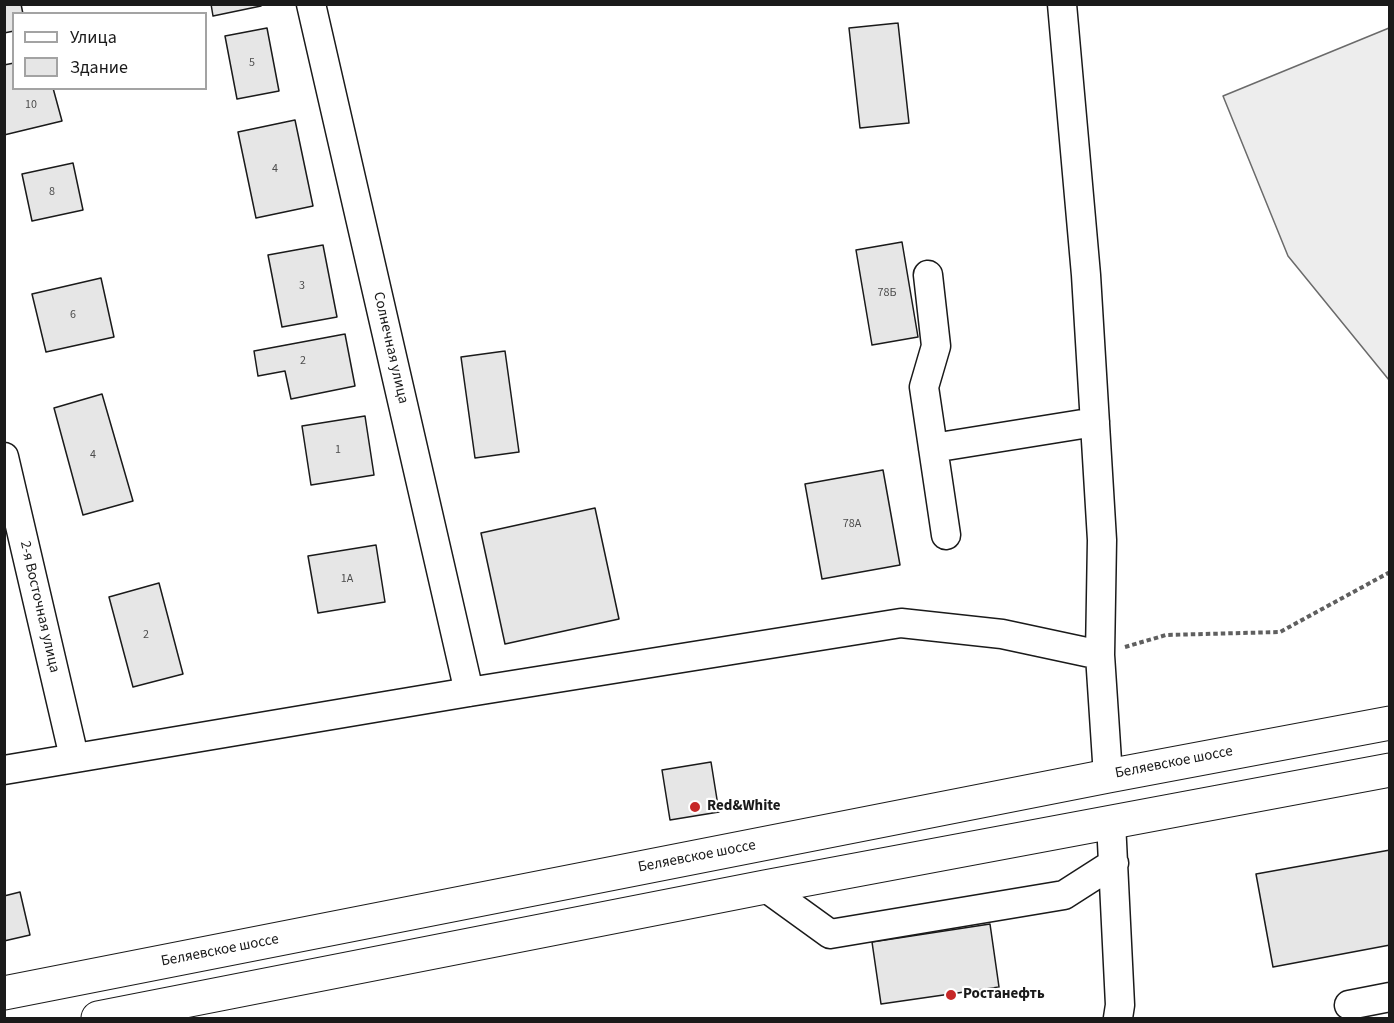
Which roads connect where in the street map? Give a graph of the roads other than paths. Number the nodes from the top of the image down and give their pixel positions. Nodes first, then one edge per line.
1 (311, 4) edge
2 (1062, 4) edge
3 (928, 275) dead end
4 (1095, 422) junction
5 (933, 448) junction
6 (4, 457) edge
7 (946, 535) dead end
8 (1100, 655) junction
9 (469, 692) junction
10 (1389, 723) edge
11 (74, 757) junction
12 (4, 770) edge
13 (1389, 770) edge
14 (1108, 776) junction
15 (1111, 822) junction
16 (1114, 863) junction
17 (765, 888) junction
18 (4, 993) edge
19 (1389, 997) edge
20 (1349, 1005) dead end
21 (98, 1018) edge
22 (1118, 1018) edge

1 - 9 street, Солнечная улица
2 - 4 street
3 - 5 street
4 - 5 street
4 - 8 street
5 - 7 street
6 - 11 street, 2-я Восточная улица
8 - 9 street
8 - 14 street
9 - 11 street
10 - 14 main road, Беляевское шоссе
11 - 12 street
13 - 15 main road
14 - 18 main road, Беляевское шоссе
15 - 16 street
15 - 17 main road
16 - 17 street
16 - 22 street
17 - 21 main road
19 - 20 street

